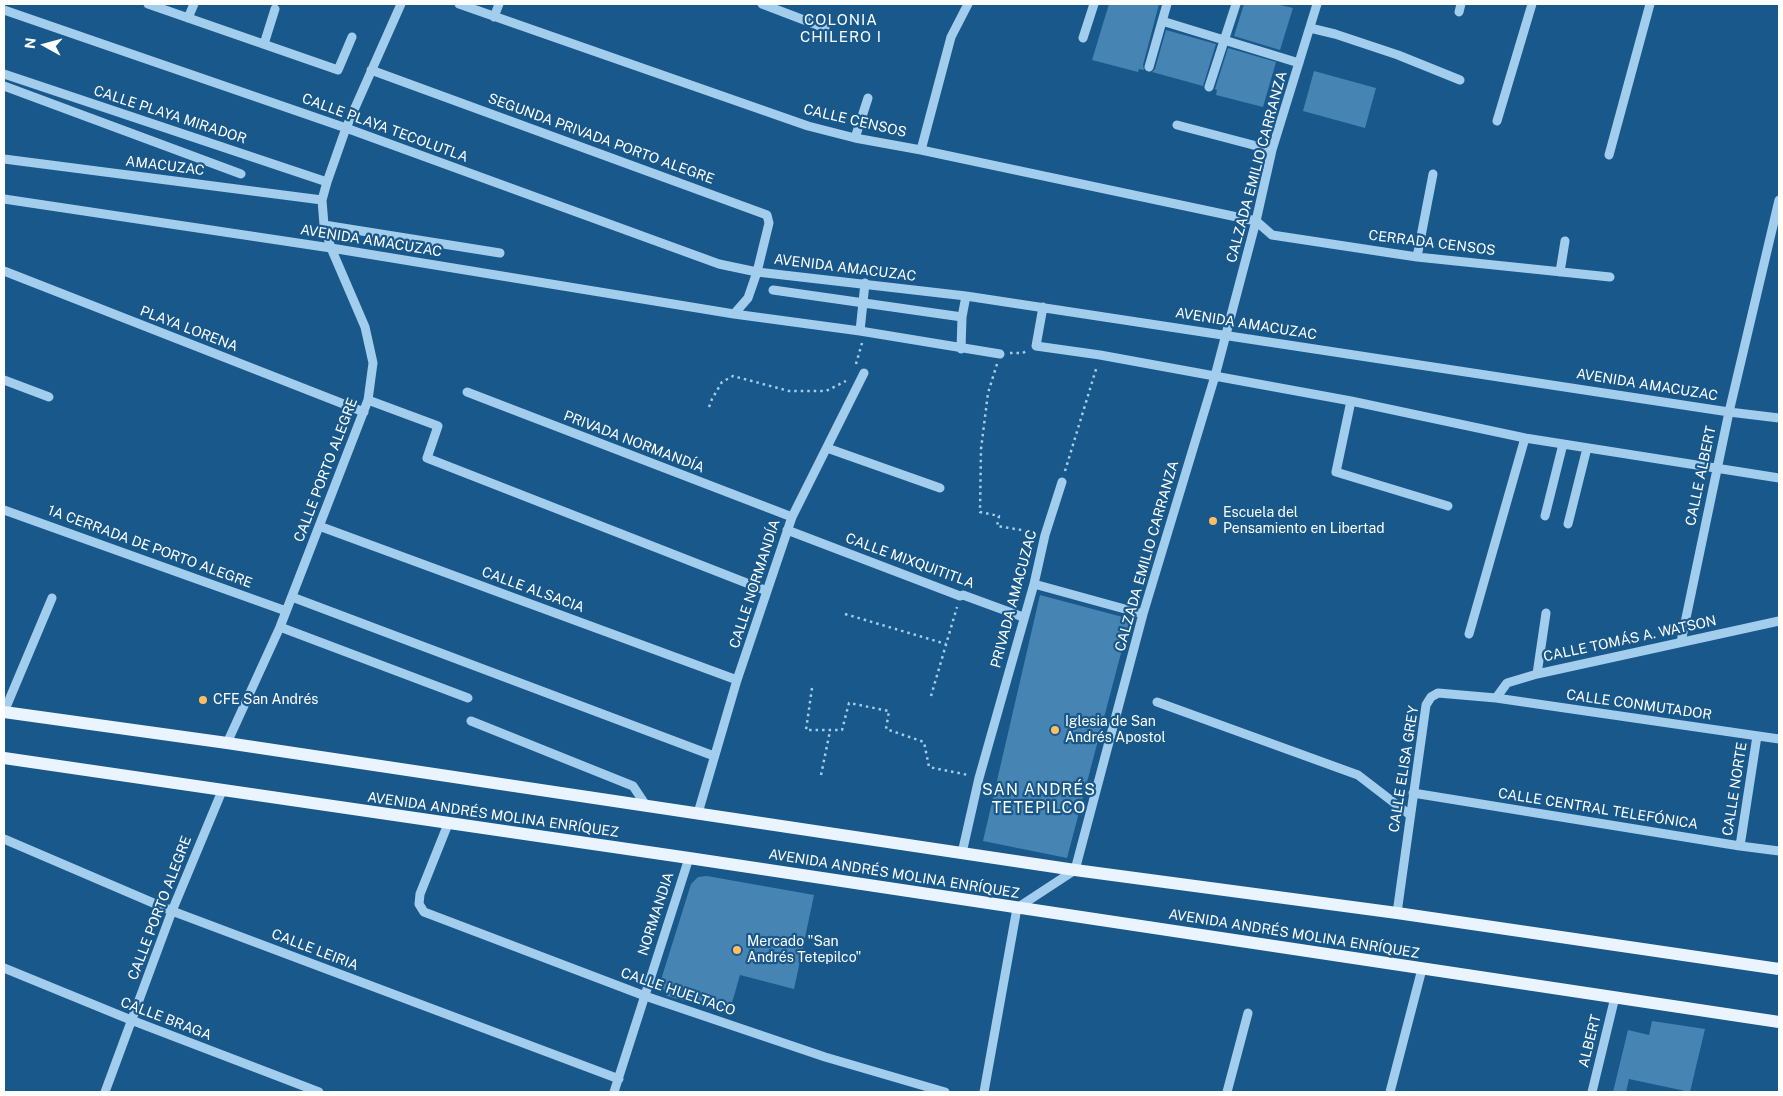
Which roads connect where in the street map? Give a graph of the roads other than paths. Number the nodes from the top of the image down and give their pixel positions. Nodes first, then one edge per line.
1 (153, 4) edge
2 (194, 4) edge
3 (401, 4) edge
4 (459, 4) edge
5 (499, 4) edge
6 (762, 4) edge
7 (968, 4) edge
8 (1094, 4) edge
9 (1168, 4) edge
10 (1236, 4) edge
11 (1318, 4) edge
12 (1532, 4) edge
13 (1650, 4) edge
14 (276, 9) dead end
15 (4, 10) edge
16 (494, 16) junction
17 (188, 18) junction
18 (1162, 20) junction
19 (825, 28) dead end
20 (1310, 28) junction
21 (352, 38) dead end
22 (1083, 38) dead end
23 (1224, 40) junction
24 (264, 44) junction
25 (1299, 63) junction
26 (1148, 67) dead end
27 (371, 70) junction
28 (4, 74) edge
29 (1460, 80) dead end
30 (4, 86) edge
31 (1210, 87) dead end
32 (868, 98) dead end
33 (1497, 121) dead end
34 (1177, 124) dead end
35 (346, 128) junction
36 (855, 138) junction
37 (921, 150) junction
38 (1272, 150) junction
39 (1609, 155) dead end
40 (4, 159) edge
41 (241, 174) dead end
42 (1434, 174) dead end
43 (327, 182) junction
44 (4, 199) edge
45 (322, 200) junction
46 (1779, 200) edge
47 (1256, 221) junction
48 (324, 226) junction
49 (1565, 241) dead end
50 (331, 248) junction
51 (500, 253) dead end
52 (1417, 257) junction
53 (4, 271) edge
54 (757, 272) junction
55 (1560, 272) junction
56 (1610, 277) dead end
57 (865, 283) junction
58 (773, 290) dead end
59 (966, 296) junction
60 (864, 302) junction
61 (1043, 307) junction
62 (734, 314) junction
63 (962, 318) junction
64 (860, 331) junction
65 (1225, 334) junction
66 (961, 349) junction
67 (1000, 354) road end
68 (864, 373) dead end
69 (1215, 376) junction
70 (4, 380) edge
71 (467, 392) dead end
72 (48, 397) dead end
73 (368, 400) junction
74 (1351, 401) junction
75 (364, 412) junction
76 (1729, 412) junction
77 (1779, 418) edge
78 (1525, 438) junction
79 (1563, 444) junction
80 (827, 448) junction
81 (1587, 448) junction
82 (1717, 468) junction
83 (1779, 478) edge
84 (1062, 482) road end
85 (940, 488) dead end
86 (1448, 506) dead end
87 (4, 510) edge
88 (1545, 516) dead end
89 (792, 517) junction
90 (1568, 524) dead end
91 (319, 526) junction
92 (787, 530) junction
93 (1034, 584) junction
94 (767, 591) junction
95 (292, 597) junction
96 (52, 598) dead end
97 (286, 611) junction
98 (1546, 613) dead end
99 (1143, 614) junction
100 (1023, 617) junction
101 (1779, 621) edge
102 (280, 626) junction
103 (1469, 634) dead end
104 (1681, 642) junction
105 (1537, 674) junction
106 (738, 680) junction
107 (468, 698) dead end
108 (1496, 698) junction
109 (1157, 702) dead end
110 (4, 712) edge
111 (471, 721) dead end
112 (1757, 736) junction
113 (1779, 739) edge
114 (227, 743) junction
115 (714, 756) junction
116 (4, 758) edge
117 (222, 791) junction
118 (1413, 794) junction
119 (647, 807) junction
120 (698, 813) junction
121 (1410, 815) junction
122 (448, 824) junction
123 (4, 839) edge
124 (1740, 846) junction
125 (1779, 851) edge
126 (962, 853) junction
127 (688, 858) junction
128 (1075, 870) junction
129 (1017, 908) junction
130 (172, 911) junction
131 (1397, 912) junction
132 (4, 968) edge
133 (1422, 969) junction
134 (1779, 970) edge
135 (645, 996) junction
136 (1615, 997) junction
137 (1248, 1013) dead end
138 (131, 1020) junction
139 (1779, 1022) edge
140 (619, 1078) junction
141 (105, 1092) edge
142 (319, 1092) edge
143 (614, 1092) edge
144 (945, 1092) edge
145 (984, 1092) edge
146 (1227, 1092) edge
147 (1390, 1092) edge
148 (1592, 1092) edge

1 - 17 street
2 - 17 street
3 - 27 street, CALLE PORTO ALEGRE
4 - 16 street, CALLE CENSOS
5 - 16 street
6 - 19 street
7 - 37 street
8 - 22 street
9 - 18 street
10 - 23 street
11 - 20 street, CALZADA EMILIO CARRANZA
12 - 33 street
13 - 39 street
14 - 24 street
15 - 35 street, CALLE PLAYA TECOLUTLA
16 - 36 street, CALLE CENSOS
17 - 24 street
18 - 23 street
18 - 26 street
20 - 25 street, CALZADA EMILIO CARRANZA
20 - 29 street
21 - 24 street
23 - 25 street
23 - 31 street
25 - 38 street, CALZADA EMILIO CARRANZA
27 - 35 street, CALLE PORTO ALEGRE
27 - 54 street, SEGUNDA PRIVADA PORTO ALEGRE
28 - 43 street, CALLE PLAYA MIRADOR
30 - 41 street
32 - 36 street
34 - 38 street
35 - 43 street, CALLE PORTO ALEGRE
35 - 54 street, CALLE PLAYA TECOLUTLA
36 - 37 street, CALLE CENSOS
37 - 47 street, CALLE CENSOS
38 - 47 street, CALZADA EMILIO CARRANZA
40 - 45 street, AMACUZAC
42 - 52 street
43 - 45 street, CALLE PORTO ALEGRE
44 - 50 street, AVENIDA AMACUZAC
45 - 48 street, CALLE PORTO ALEGRE
46 - 76 street, CALLE ALBERT
47 - 52 street, CERRADA CENSOS
47 - 65 street, CALZADA EMILIO CARRANZA
48 - 50 street, CALLE PORTO ALEGRE
48 - 51 street
49 - 55 street
50 - 62 street, AVENIDA AMACUZAC
50 - 73 street, CALLE PORTO ALEGRE
52 - 55 street, CERRADA CENSOS
53 - 75 street, PLAYA LORENA
54 - 57 street, AVENIDA AMACUZAC
54 - 62 street, AVENIDA AMACUZAC
55 - 56 street, CERRADA CENSOS
57 - 59 street, AVENIDA AMACUZAC
57 - 60 street
58 - 60 street
59 - 61 street, AVENIDA AMACUZAC
59 - 63 street
60 - 63 street
60 - 64 street
61 - 65 street, AVENIDA AMACUZAC
61 - 69 street
62 - 64 street, AVENIDA AMACUZAC
63 - 66 street
64 - 66 street, AVENIDA AMACUZAC
65 - 69 street, CALZADA EMILIO CARRANZA
65 - 76 street, AVENIDA AMACUZAC
66 - 67 street, AVENIDA AMACUZAC
68 - 80 street, CALLE NORMANDÍA
69 - 74 street
69 - 99 street, CALZADA EMILIO CARRANZA
70 - 72 street
71 - 89 street, PRIVADA NORMANDÍA
73 - 75 street, CALLE PORTO ALEGRE
73 - 94 street
74 - 78 street
74 - 86 street
75 - 91 street, CALLE PORTO ALEGRE
76 - 77 street, AVENIDA AMACUZAC
76 - 82 street, CALLE ALBERT
78 - 79 street
78 - 103 street
79 - 81 street
79 - 88 street
80 - 85 street
80 - 89 street, CALLE NORMANDÍA
81 - 82 street
81 - 90 street
82 - 83 street
82 - 104 street, CALLE ALBERT
84 - 93 street, PRIVADA AMACUZAC
87 - 97 street, 1A CERRADA DE PORTO ALEGRE
89 - 92 street, CALLE NORMANDÍA
91 - 95 street, CALLE PORTO ALEGRE
91 - 106 street, CALLE ALSACIA
92 - 94 street, CALLE NORMANDÍA
92 - 100 street, CALLE MIXQUITITLA
93 - 99 street
93 - 100 street, PRIVADA AMACUZAC
94 - 106 street, CALLE NORMANDÍA
95 - 97 street, CALLE PORTO ALEGRE
95 - 115 street
96 - 110 street
97 - 102 street, CALLE PORTO ALEGRE
98 - 105 street
99 - 128 street, CALZADA EMILIO CARRANZA
100 - 126 street, PRIVADA AMACUZAC
101 - 104 street, CALLE TOMÁS A. WATSON
102 - 107 street
102 - 114 street, CALLE PORTO ALEGRE
104 - 105 street, CALLE TOMÁS A. WATSON
105 - 108 street, CALLE TOMÁS A. WATSON
106 - 115 street, CALLE NORMANDÍA
108 - 112 street, CALLE CONMUTADOR
108 - 118 street, CALLE ELISA GREY
109 - 121 street
110 - 114 main road
111 - 119 street
112 - 113 street, CALLE CONMUTADOR
112 - 124 street, CALLE NORTE
114 - 119 main road
115 - 120 street, CALLE NORMANDÍA
116 - 117 main road, AVENIDA ANDRÉS MOLINA ENRÍQUEZ
117 - 122 main road, AVENIDA ANDRÉS MOLINA ENRÍQUEZ
117 - 130 street, CALLE PORTO ALEGRE
118 - 121 street, CALLE ELISA GREY
118 - 124 street, CALLE CENTRAL TELEFÓNICA
119 - 120 main road
120 - 126 main road
121 - 131 street, CALLE ELISA GREY
122 - 127 main road, AVENIDA ANDRÉS MOLINA ENRÍQUEZ
122 - 135 street, CALLE HUELTACO
123 - 130 street, CALLE LEIRIA
124 - 125 street, CALLE CENTRAL TELEFÓNICA
126 - 128 main road
127 - 129 main road, AVENIDA ANDRÉS MOLINA ENRÍQUEZ
127 - 135 street, NORMANDIA
128 - 129 street
128 - 131 main road
129 - 133 main road, AVENIDA ANDRÉS MOLINA ENRÍQUEZ
129 - 145 street
130 - 138 street, CALLE PORTO ALEGRE
130 - 140 street, CALLE LEIRIA
131 - 134 main road
132 - 138 street, CALLE BRAGA
133 - 136 main road, AVENIDA ANDRÉS MOLINA ENRÍQUEZ
133 - 147 street
135 - 140 street, NORMANDIA
135 - 144 street, CALLE HUELTACO
136 - 139 main road, AVENIDA ANDRÉS MOLINA ENRÍQUEZ
136 - 148 street, ALBERT
137 - 146 street
138 - 141 street, CALLE PORTO ALEGRE
138 - 142 street, CALLE BRAGA
140 - 143 street, NORMANDIA

